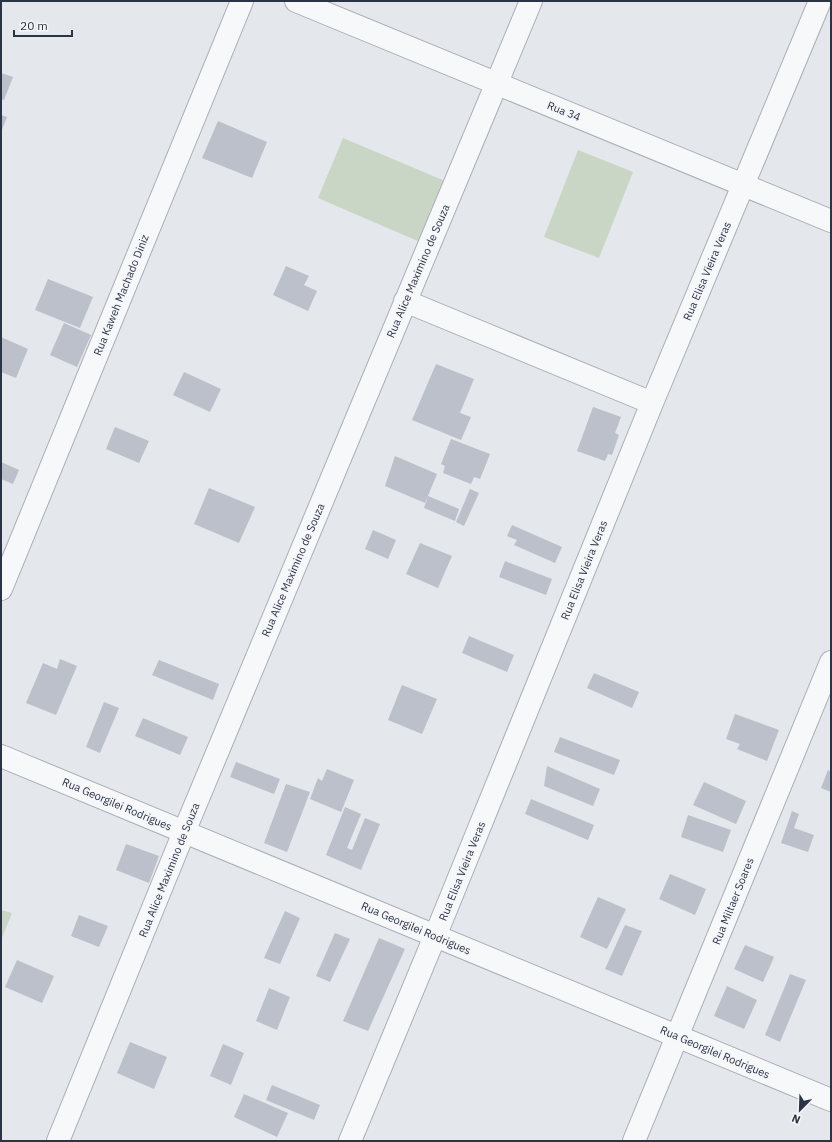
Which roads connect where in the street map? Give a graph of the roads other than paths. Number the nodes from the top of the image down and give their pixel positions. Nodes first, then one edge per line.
1 (242, 1) edge
2 (296, 1) edge
3 (532, 1) edge
4 (820, 1) edge
5 (496, 83) junction
6 (743, 184) junction
7 (831, 221) edge
8 (405, 300) junction
9 (652, 403) junction
10 (1, 589) edge
11 (831, 662) edge
12 (1, 756) edge
13 (184, 832) junction
14 (435, 936) junction
15 (677, 1037) junction
16 (831, 1100) edge
17 (58, 1141) edge
18 (350, 1141) edge
19 (634, 1141) edge

1 - 10 street, Rua Kaweh Machado Diniz
2 - 5 street, Rua 34
3 - 5 street, Rua Alice Maximino de Souza
4 - 6 street, Rua Elisa Vieira Veras
5 - 6 street, Rua 34
5 - 8 street, Rua Alice Maximino de Souza
6 - 7 street, Rua 34
6 - 9 street, Rua Elisa Vieira Veras
8 - 9 street
8 - 13 street, Rua Alice Maximino de Souza
9 - 14 street, Rua Elisa Vieira Veras
11 - 15 street, Rua Miltaer Soares
12 - 13 street, Rua Georgilei Rodrigues
13 - 14 street, Rua Georgilei Rodrigues
13 - 17 street, Rua Alice Maximino de Souza
14 - 15 street, Rua Georgilei Rodrigues
14 - 18 street, Rua Elisa Vieira Veras
15 - 16 street, Rua Georgilei Rodrigues
15 - 19 street, Rua Miltaer Soares

